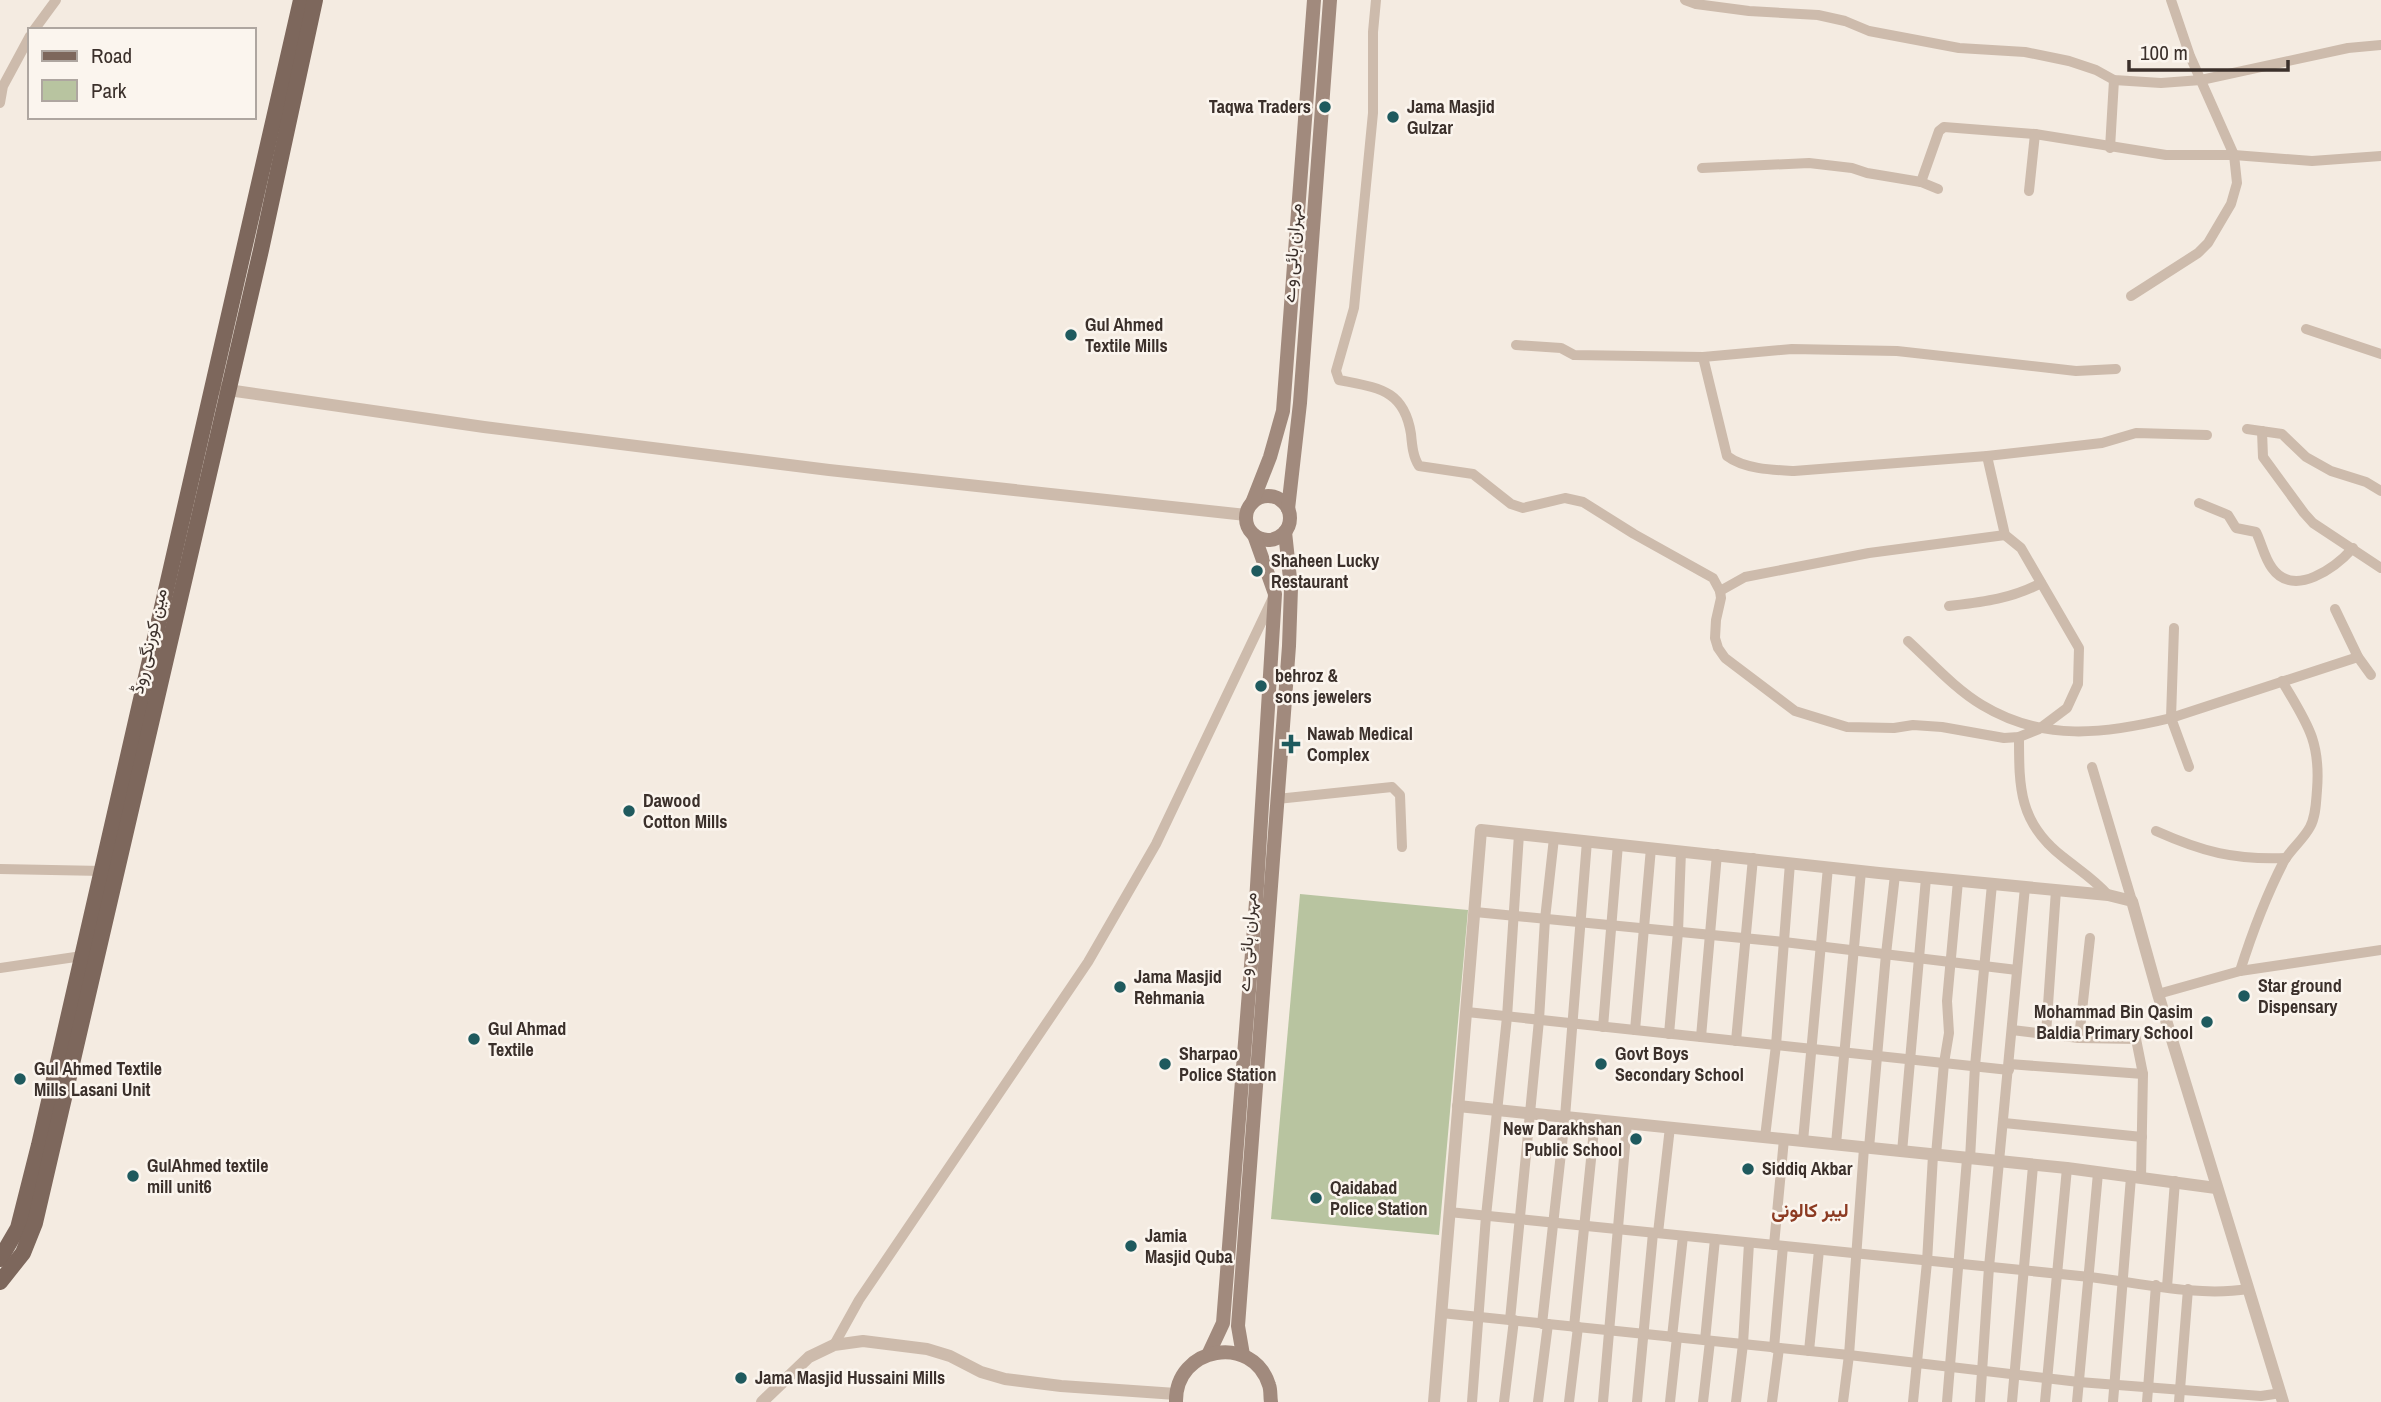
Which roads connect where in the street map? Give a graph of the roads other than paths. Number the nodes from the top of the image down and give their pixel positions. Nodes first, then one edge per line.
1 (56, 0) edge
2 (301, 0) edge
3 (315, 0) edge
4 (1314, 0) edge
5 (1330, 0) edge
6 (1376, 0) edge
7 (1685, 0) edge
8 (2171, 0) edge
9 (35, 28) edge
10 (28, 40) edge
11 (2381, 44) edge
12 (2114, 80) junction
13 (2201, 80) junction
14 (0, 103) edge
15 (2035, 134) junction
16 (2110, 148) junction
17 (2234, 155) junction
18 (2381, 156) edge
19 (1702, 168) dead end
20 (1921, 182) junction
21 (1938, 189) dead end
22 (2029, 191) dead end
23 (2131, 296) dead end
24 (2306, 329) dead end
25 (1516, 345) dead end
26 (2381, 354) edge
27 (1703, 357) junction
28 (2116, 369) dead end
29 (220, 388) junction
30 (2247, 429) dead end
31 (2262, 431) junction
32 (2207, 435) dead end
33 (1987, 456) junction
34 (2381, 491) edge
35 (2199, 503) dead end
36 (1249, 509) junction
37 (1288, 509) junction
38 (1285, 532) junction
39 (1254, 535) junction
40 (2005, 535) junction
41 (2353, 548) junction
42 (2381, 568) edge
43 (2041, 583) junction
44 (1720, 591) junction
45 (1275, 594) junction
46 (1949, 606) dead end
47 (2335, 609) dead end
48 (2174, 628) dead end
49 (1908, 641) dead end
50 (2358, 657) junction
51 (2371, 675) dead end
52 (2282, 681) junction
53 (2172, 718) junction
54 (2039, 729) junction
55 (2019, 737) junction
56 (2092, 767) dead end
57 (2189, 767) dead end
58 (1277, 799) junction
59 (2156, 831) dead end
60 (1519, 834) junction
61 (1554, 838) junction
62 (1587, 841) junction
63 (1618, 844) junction
64 (1402, 846) dead end
65 (1651, 848) junction
66 (1681, 850) junction
67 (1717, 854) junction
68 (1753, 858) junction
69 (2286, 858) junction
70 (1790, 863) junction
71 (1828, 867) junction
72 (0, 870) edge
73 (103, 871) junction
74 (1861, 871) junction
75 (1895, 875) junction
76 (1926, 878) junction
77 (1958, 881) junction
78 (1992, 884) junction
79 (2025, 887) junction
80 (2056, 890) junction
81 (2108, 895) junction
82 (2132, 901) junction
83 (1475, 912) junction
84 (1513, 916) junction
85 (1545, 919) junction
86 (1580, 922) junction
87 (1611, 925) junction
88 (1645, 929) junction
89 (1678, 932) junction
90 (1711, 935) junction
91 (1745, 938) junction
92 (2090, 938) dead end
93 (1784, 942) junction
94 (1821, 946) junction
95 (1854, 950) junction
96 (2381, 950) edge
97 (1886, 954) junction
98 (82, 956) junction
99 (1918, 958) junction
100 (1952, 962) junction
101 (1983, 966) junction
102 (0, 968) edge
103 (2017, 970) junction
104 (2239, 971) junction
105 (2158, 993) junction
106 (1467, 1012) junction
107 (1507, 1017) junction
108 (1539, 1020) junction
109 (1571, 1023) junction
110 (1603, 1027) junction
111 (1635, 1030) junction
112 (2012, 1030) junction
113 (1669, 1034) junction
114 (2046, 1034) junction
115 (1701, 1037) junction
116 (2079, 1038) junction
117 (1736, 1041) junction
118 (1776, 1045) junction
119 (1810, 1048) junction
120 (1844, 1052) junction
121 (1877, 1056) junction
122 (1911, 1059) junction
123 (1944, 1063) junction
124 (1975, 1066) junction
125 (2009, 1067) junction
126 (2143, 1074) junction
127 (1458, 1106) junction
128 (1496, 1110) junction
129 (1530, 1113) junction
130 (1565, 1116) junction
131 (1595, 1120) junction
132 (1627, 1123) junction
133 (2004, 1123) junction
134 (1670, 1128) junction
135 (1765, 1137) junction
136 (2142, 1137) junction
137 (1784, 1139) junction
138 (1803, 1141) junction
139 (1836, 1144) junction
140 (1866, 1148) junction
141 (1902, 1152) junction
142 (1935, 1155) junction
143 (1969, 1159) junction
144 (2001, 1162) junction
145 (2033, 1166) junction
146 (2067, 1168) junction
147 (2098, 1173) junction
148 (2136, 1177) junction
149 (2175, 1181) junction
150 (2216, 1188) junction
151 (1449, 1212) junction
152 (1486, 1216) junction
153 (1521, 1219) junction
154 (1553, 1222) junction
155 (1584, 1226) junction
156 (1617, 1229) junction
157 (1656, 1233) junction
158 (1683, 1236) junction
159 (1715, 1239) junction
160 (1749, 1243) junction
161 (1779, 1246) junction
162 (1819, 1250) junction
163 (1856, 1254) junction
164 (0, 1259) edge
165 (1927, 1262) junction
166 (1960, 1265) junction
167 (1989, 1268) junction
168 (2022, 1271) junction
169 (2057, 1274) junction
170 (2090, 1277) junction
171 (2123, 1281) junction
172 (0, 1282) edge
173 (2161, 1286) junction
174 (2188, 1289) junction
175 (2248, 1289) junction
176 (1441, 1313) junction
177 (1479, 1317) junction
178 (1512, 1320) junction
179 (1545, 1324) junction
180 (1576, 1327) junction
181 (1610, 1331) junction
182 (1643, 1334) junction
183 (1674, 1337) junction
184 (1708, 1341) junction
185 (1743, 1344) junction
186 (834, 1345) junction
187 (1776, 1348) junction
188 (1809, 1351) junction
189 (1209, 1353) junction
190 (1243, 1355) junction
191 (1849, 1355) junction
192 (1917, 1363) junction
193 (1951, 1367) junction
194 (1983, 1371) junction
195 (2015, 1375) junction
196 (2048, 1379) junction
197 (2079, 1382) junction
198 (2115, 1385) junction
199 (2148, 1388) junction
200 (2180, 1396) edge
201 (1176, 1398) edge
202 (2282, 1398) edge
203 (762, 1402) edge
204 (1271, 1402) edge
205 (1434, 1402) edge
206 (1472, 1402) edge
207 (1504, 1402) edge
208 (1538, 1402) edge
209 (1570, 1402) edge
210 (1604, 1402) edge
211 (1637, 1402) edge
212 (1670, 1402) edge
213 (1703, 1402) edge
214 (1736, 1402) edge
215 (1772, 1402) edge
216 (1843, 1402) edge
217 (1913, 1402) edge
218 (1947, 1402) edge
219 (1980, 1402) edge
220 (2012, 1402) edge
221 (2045, 1402) edge
222 (2077, 1402) edge
223 (2113, 1402) edge
224 (2147, 1402) edge

1 - 9 street
2 - 29 main road, مین کورنگی روڈ
3 - 29 main road, مین کورنگی روڈ
4 - 36 main road
5 - 37 main road, مہران ہائی وے
6 - 44 street
7 - 12 street
8 - 13 street
10 - 14 street
11 - 13 street
12 - 13 street
12 - 16 street
13 - 17 street
15 - 16 street
15 - 20 street
15 - 22 street
16 - 17 street
17 - 18 street
17 - 23 street
19 - 20 street
20 - 21 street
24 - 26 street
25 - 27 street
27 - 28 street
27 - 33 street
29 - 36 street
29 - 73 main road, مین کورنگی روڈ
29 - 172 main road, مین کورنگی روڈ
30 - 31 street
31 - 34 street
31 - 41 street
32 - 33 street
33 - 40 street
35 - 41 street
36 - 37 main road
36 - 39 main road
37 - 38 main road
38 - 39 main road
38 - 58 main road, مہران ہائی وے
39 - 45 main road
40 - 43 street
40 - 44 street
41 - 42 street
43 - 46 street
43 - 54 street
44 - 55 street
45 - 186 street
45 - 189 main road
47 - 50 street
48 - 53 street
49 - 54 street
50 - 51 street
50 - 52 street
52 - 53 street
52 - 69 street
53 - 54 street
53 - 57 street
54 - 55 street
55 - 81 street
56 - 82 street
58 - 64 street
58 - 190 main road, مہران ہائی وے
59 - 69 street
60 - 61 street
60 - 83 street
60 - 84 street
61 - 62 street
61 - 85 street
62 - 63 street
62 - 86 street
63 - 65 street
63 - 87 street
65 - 66 street
65 - 88 street
66 - 67 street
66 - 89 street
67 - 68 street
67 - 90 street
68 - 70 street
68 - 91 street
69 - 104 street
70 - 71 street
70 - 93 street
71 - 74 street
71 - 94 street
72 - 73 street
73 - 98 main road, مین کورنگی روڈ
74 - 75 street
74 - 95 street
75 - 76 street
75 - 97 street
76 - 77 street
76 - 99 street
77 - 78 street
77 - 100 street
78 - 79 street
78 - 101 street
79 - 80 street
79 - 103 street
80 - 81 street
80 - 114 street
81 - 82 street
82 - 105 street
83 - 84 street
83 - 106 street
84 - 85 street
84 - 107 street
85 - 86 street
85 - 108 street
86 - 87 street
86 - 109 street
87 - 88 street
87 - 110 street
88 - 89 street
88 - 111 street
89 - 90 street
89 - 113 street
90 - 91 street
90 - 115 street
91 - 93 street
91 - 117 street
92 - 116 street
93 - 94 street
93 - 118 street
94 - 95 street
94 - 119 street
95 - 97 street
95 - 120 street
96 - 104 street
97 - 99 street
97 - 121 street
98 - 102 street
98 - 164 main road, مین کورنگی روڈ
99 - 100 street
99 - 122 street
100 - 101 street
100 - 123 street
101 - 103 street
101 - 124 street
103 - 112 street
104 - 105 street
105 - 150 street
106 - 107 street
106 - 127 street
107 - 108 street
107 - 128 street
108 - 109 street
108 - 129 street
109 - 110 street
109 - 130 street
110 - 111 street
111 - 113 street
112 - 114 street
112 - 125 street
113 - 115 street
114 - 116 street
115 - 117 street
116 - 126 street
117 - 118 street
118 - 119 street
118 - 135 street
119 - 120 street
119 - 138 street
120 - 121 street
120 - 139 street
121 - 122 street
121 - 140 street
122 - 123 street
122 - 141 street
123 - 124 street
123 - 142 street
124 - 125 street
124 - 143 street
125 - 126 street
125 - 133 street
126 - 136 street
127 - 128 street
127 - 151 street
128 - 129 street
128 - 152 street
129 - 130 street
129 - 153 street
130 - 131 street
130 - 154 street
131 - 132 street
131 - 155 street
132 - 134 street
132 - 156 street
133 - 136 street
133 - 144 street
134 - 135 street
134 - 157 street
135 - 137 street
136 - 148 street
137 - 138 street
137 - 161 street
138 - 139 street
139 - 140 street
140 - 141 street
140 - 163 street
141 - 142 street
142 - 143 street
142 - 165 street
143 - 144 street
143 - 166 street
144 - 145 street
144 - 167 street
145 - 146 street
145 - 168 street
146 - 147 street
146 - 169 street
147 - 148 street
147 - 170 street
148 - 149 street
148 - 171 street
149 - 150 street
149 - 173 street
150 - 175 street
151 - 152 street
151 - 176 street
152 - 153 street
152 - 177 street
153 - 154 street
153 - 178 street
154 - 155 street
154 - 179 street
155 - 156 street
155 - 180 street
156 - 157 street
156 - 181 street
157 - 158 street
157 - 182 street
158 - 159 street
158 - 183 street
159 - 160 street
159 - 184 street
160 - 161 street
160 - 185 street
161 - 162 street
161 - 187 street
162 - 163 street
162 - 188 street
163 - 165 street
163 - 191 street
165 - 166 street
165 - 192 street
166 - 167 street
166 - 193 street
167 - 168 street
167 - 194 street
168 - 169 street
168 - 195 street
169 - 170 street
169 - 196 street
170 - 171 street
170 - 197 street
171 - 173 street
171 - 198 street
173 - 174 street
173 - 199 street
174 - 175 street
174 - 200 street
175 - 202 street
176 - 177 street
176 - 205 street
177 - 178 street
177 - 206 street
178 - 179 street
178 - 207 street
179 - 180 street
179 - 208 street
180 - 181 street
180 - 209 street
181 - 182 street
181 - 210 street
182 - 183 street
182 - 211 street
183 - 184 street
183 - 212 street
184 - 185 street
184 - 213 street
185 - 187 street
185 - 214 street
186 - 201 street
186 - 203 street
187 - 188 street
187 - 215 street
188 - 191 street
189 - 190 main road
189 - 201 main road
190 - 204 main road
191 - 192 street
191 - 216 street
192 - 193 street
192 - 217 street
193 - 194 street
193 - 218 street
194 - 195 street
194 - 219 street
195 - 196 street
195 - 220 street
196 - 197 street
196 - 221 street
197 - 198 street
197 - 222 street
198 - 199 street
198 - 223 street
199 - 200 street
199 - 224 street
200 - 202 street

